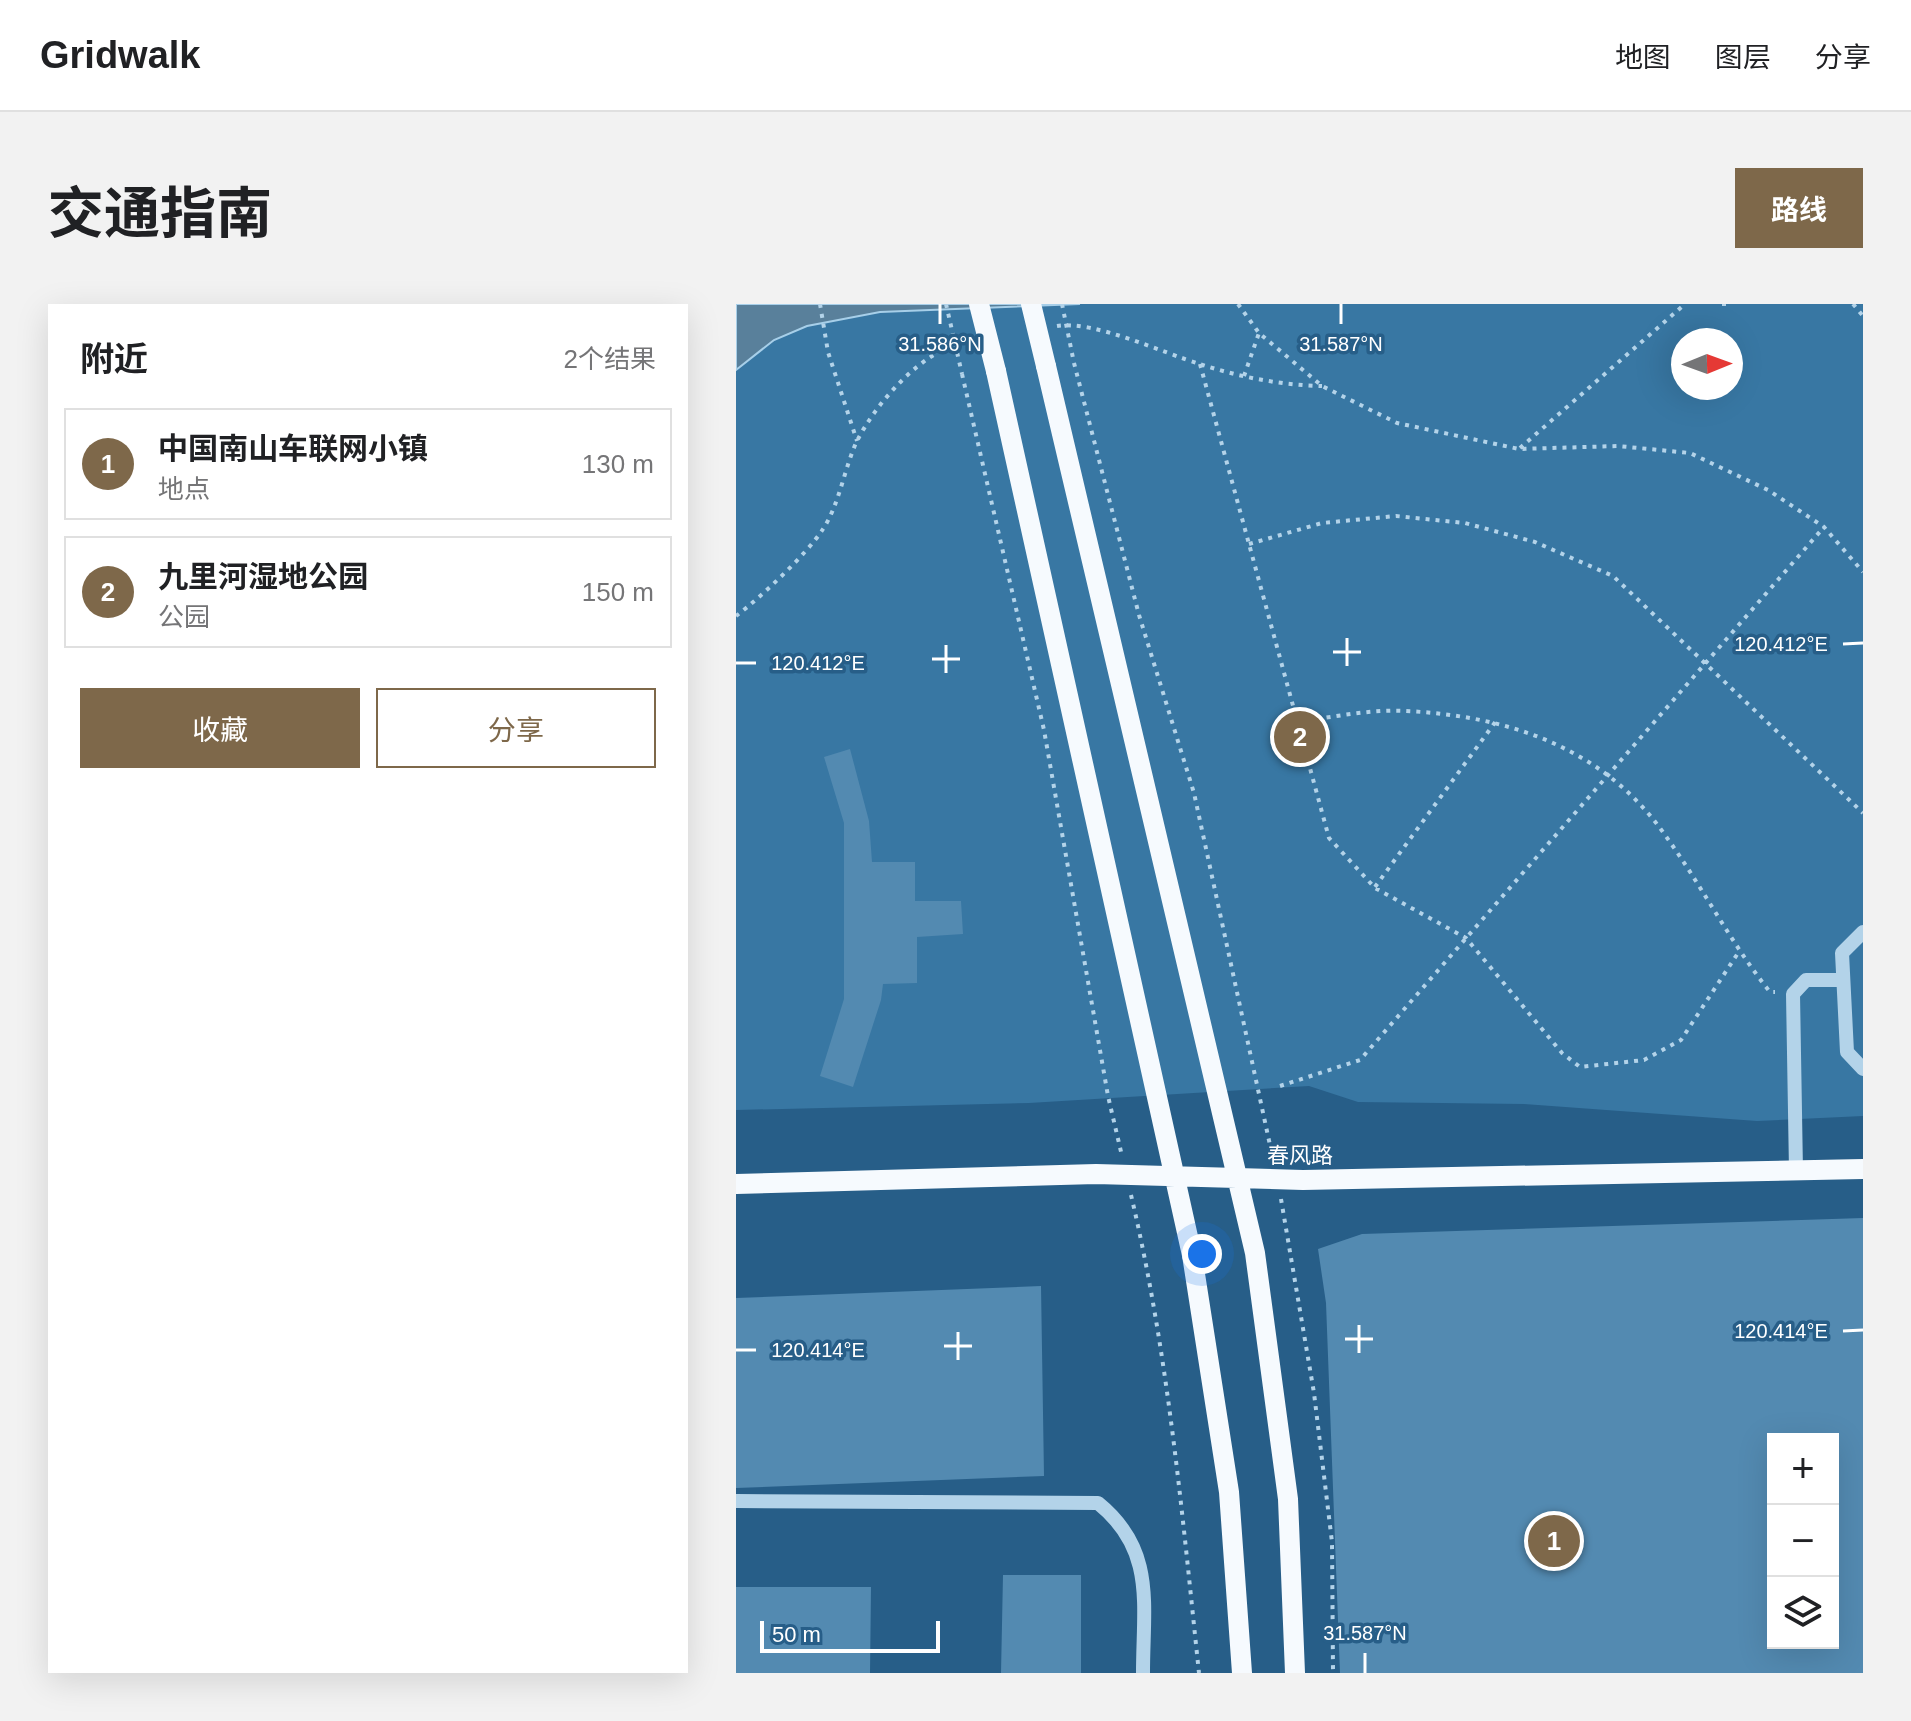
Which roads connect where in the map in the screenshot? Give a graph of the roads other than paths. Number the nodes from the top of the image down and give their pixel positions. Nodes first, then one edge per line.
1 (979, 304) edge
2 (1031, 304) edge
3 (1863, 932) edge
4 (1843, 980) junction
5 (1863, 1069) edge
6 (1863, 1169) edge
7 (1796, 1171) junction
8 (1175, 1176) junction
9 (1238, 1178) junction
10 (736, 1184) edge
11 (736, 1501) edge
12 (1143, 1673) edge
13 (1242, 1673) edge
14 (1295, 1673) edge

1 - 8 main road, bridge
2 - 9 main road, bridge
3 - 4 street
4 - 5 street
4 - 7 street
6 - 7 main road, 春风路
7 - 9 main road, 春风路
8 - 9 main road, 春风路
8 - 10 main road, 春风路
8 - 13 main road
9 - 14 main road
11 - 12 street

